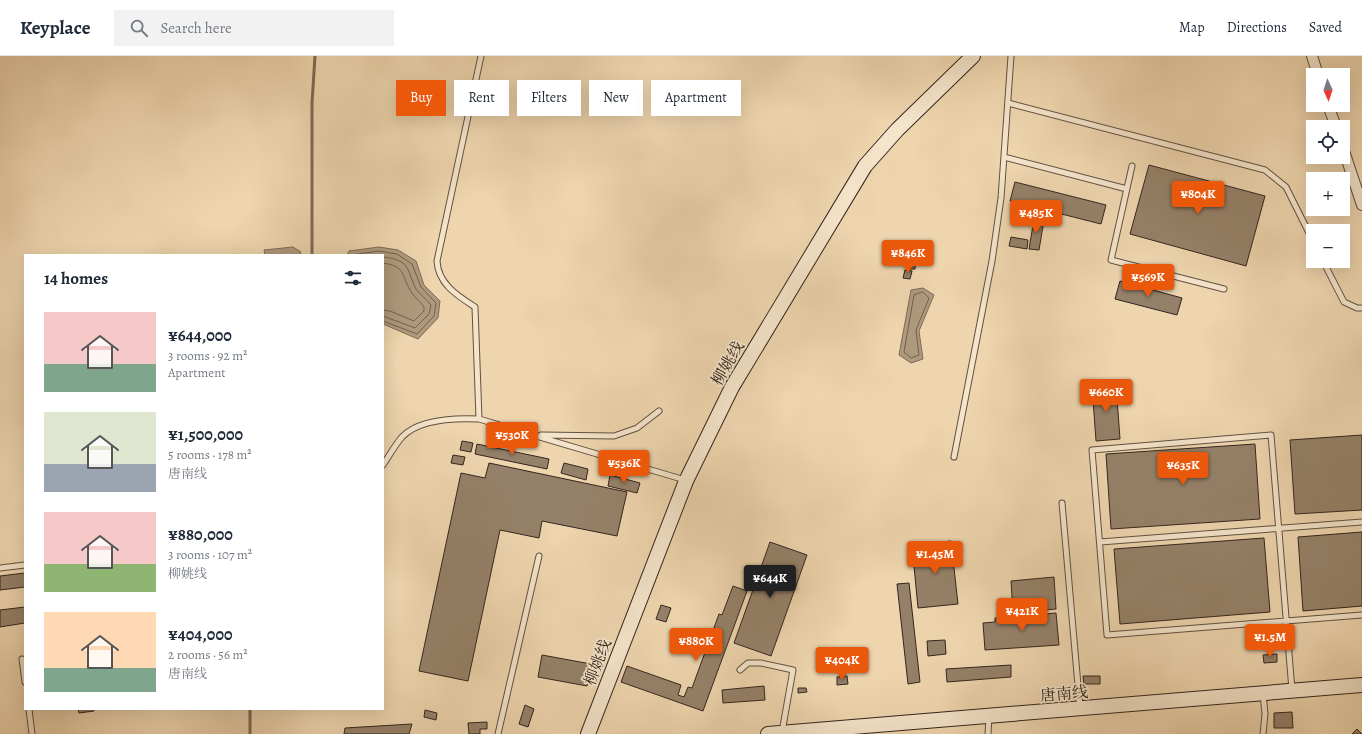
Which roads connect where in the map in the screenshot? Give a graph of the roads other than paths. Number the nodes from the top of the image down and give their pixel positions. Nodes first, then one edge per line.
1 (481, 56) edge
2 (973, 56) edge
3 (1011, 56) edge
4 (1312, 56) edge
5 (1316, 68) edge
6 (1008, 103) junction
7 (1004, 157) junction
8 (1348, 164) edge
9 (1132, 166) dead end
10 (1127, 189) junction
11 (1362, 205) edge
12 (1306, 227) edge
13 (1327, 268) edge
14 (1224, 289) dead end
15 (1362, 308) edge
16 (659, 411) dead end
17 (478, 419) junction
18 (534, 435) junction
19 (954, 457) dead end
20 (384, 464) edge
21 (686, 481) junction
22 (1062, 503) dead end
23 (1362, 522) edge
24 (1279, 528) junction
25 (1100, 542) junction
26 (539, 556) dead end
27 (24, 565) edge
28 (0, 568) edge
29 (1362, 615) edge
30 (1286, 621) junction
31 (22, 659) dead end
32 (740, 670) dead end
33 (24, 674) edge
34 (1362, 685) edge
35 (1292, 691) junction
36 (1263, 693) junction
37 (1080, 709) junction
38 (29, 710) edge
39 (989, 716) junction
40 (867, 730) edge
41 (782, 733) junction
42 (32, 734) edge
43 (498, 734) edge
44 (588, 734) edge
45 (768, 734) edge
46 (988, 734) edge
47 (1263, 734) edge

1 - 17 lane
2 - 21 street, 柳姚线
3 - 6 lane
4 - 5 street
6 - 7 lane
6 - 12 lane
7 - 10 lane
7 - 19 lane
8 - 11 street
9 - 10 lane
10 - 14 lane
13 - 15 lane
16 - 18 lane
17 - 18 lane
17 - 20 lane
18 - 21 lane
21 - 44 street, 柳姚线
22 - 37 lane
23 - 24 lane
24 - 25 lane
24 - 25 lane
24 - 30 lane
25 - 30 lane
26 - 43 lane
27 - 28 lane
29 - 30 lane
30 - 35 lane
31 - 33 lane
32 - 41 lane
34 - 35 street, 唐南线
35 - 36 street, 唐南线
36 - 37 street, 唐南线
36 - 47 lane
37 - 39 street, 唐南线
38 - 42 lane
39 - 40 street, 唐南线
39 - 46 lane
40 - 41 street, 唐南线
41 - 45 street, 唐南线

